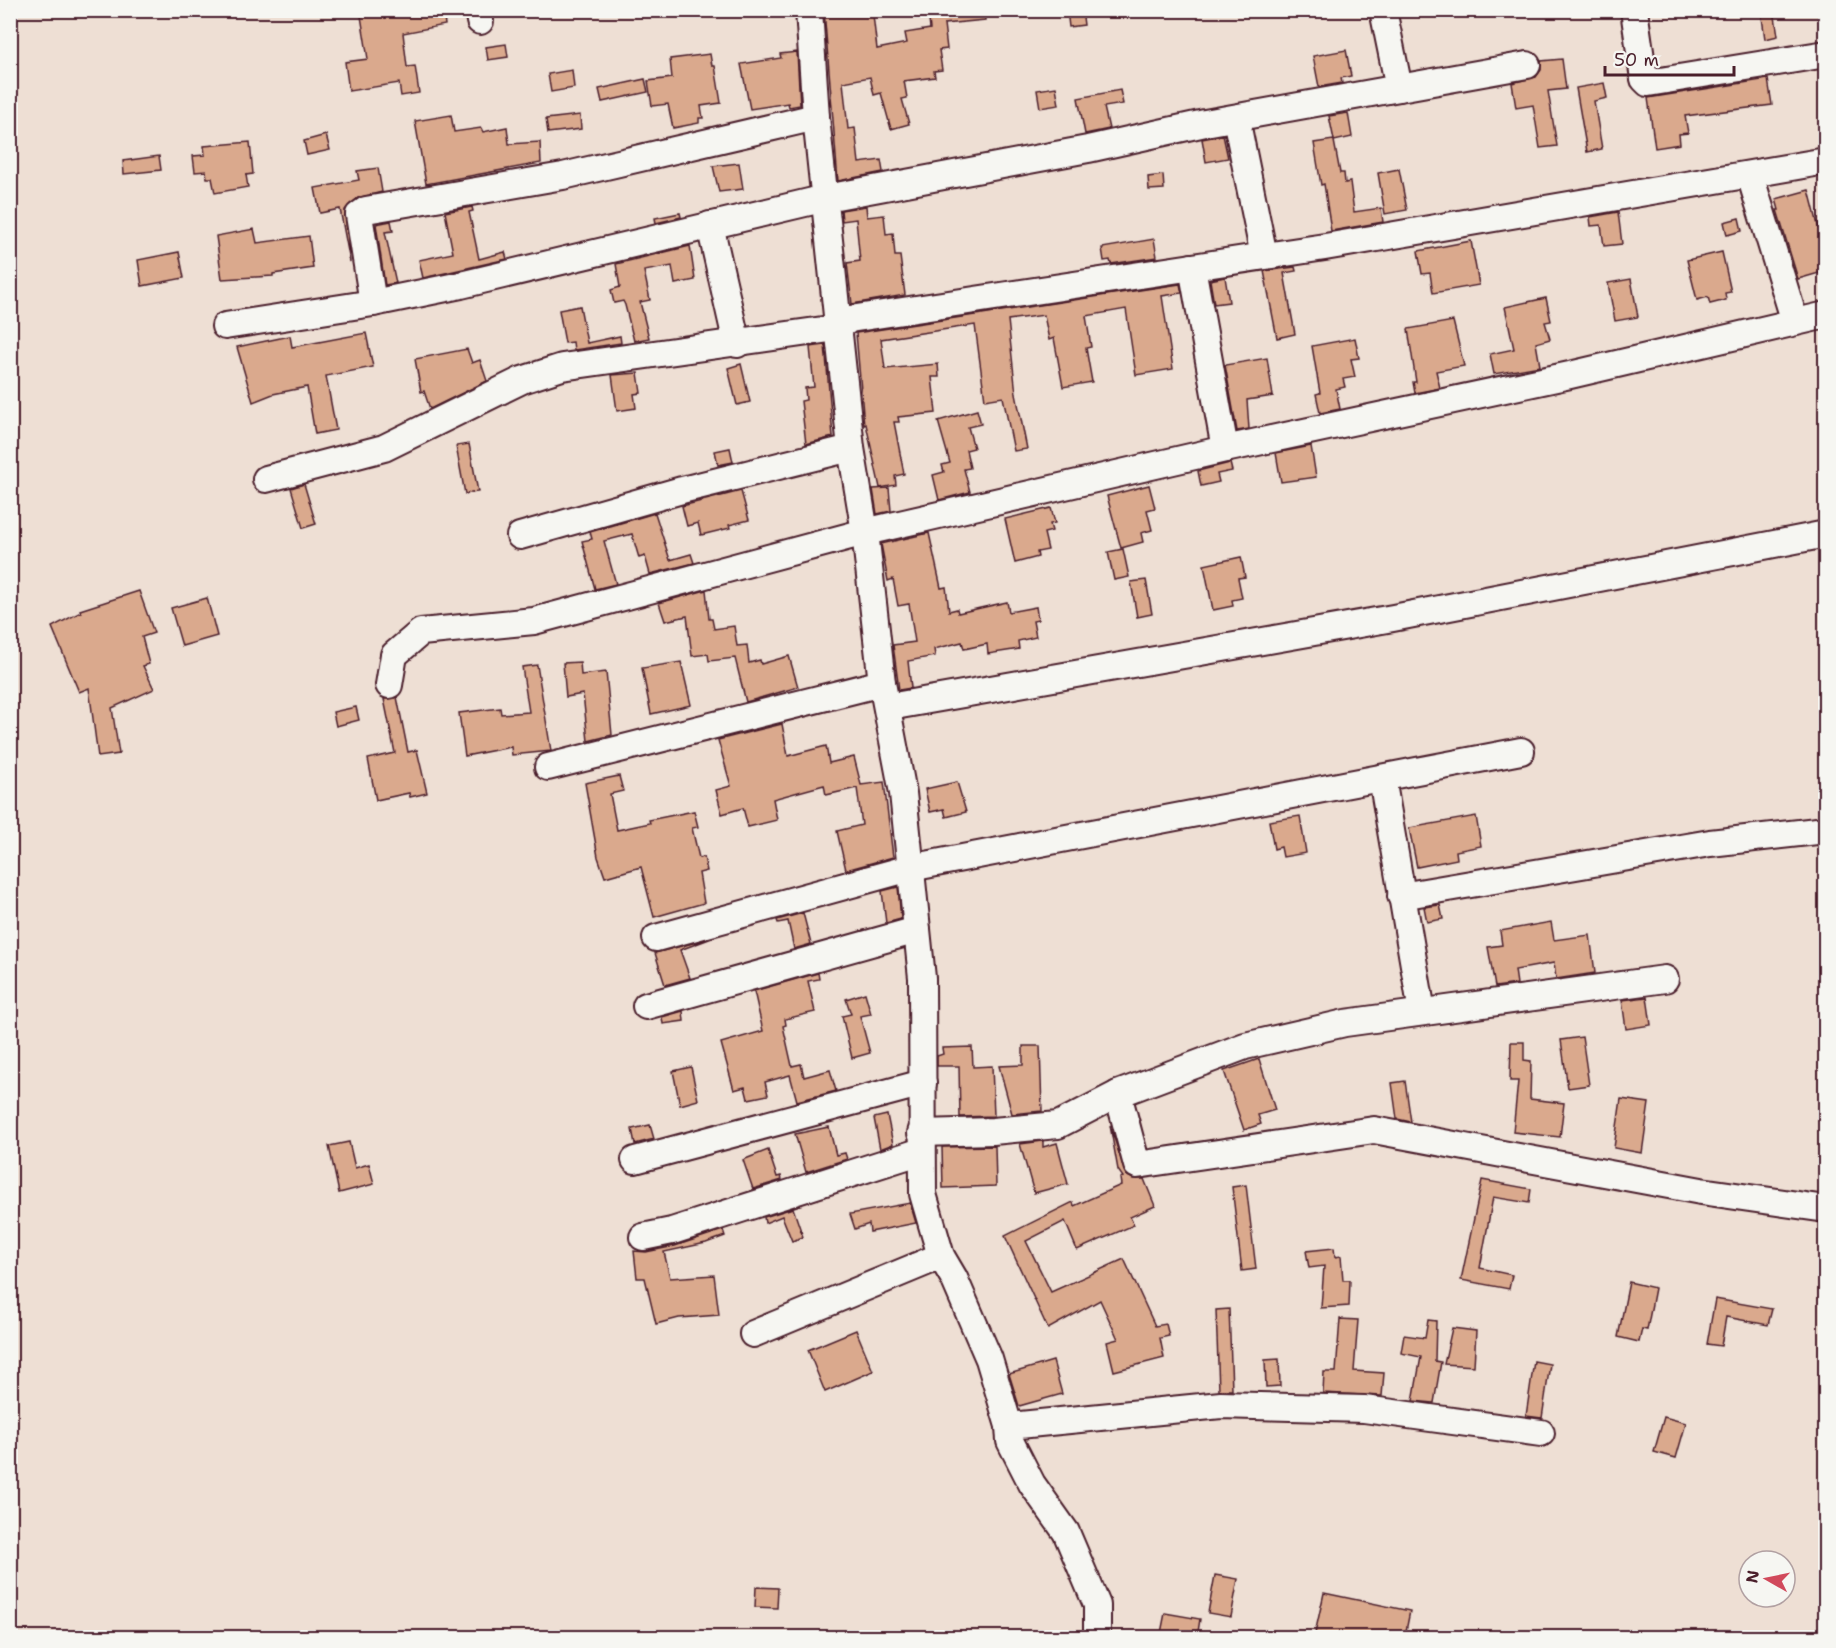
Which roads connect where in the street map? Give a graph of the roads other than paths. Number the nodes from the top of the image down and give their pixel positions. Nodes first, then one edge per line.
1 (808, 10) edge
2 (1383, 10) edge
3 (1634, 10) edge
4 (1826, 54) edge
5 (1527, 65) dead end
6 (1399, 88) junction
7 (816, 117) junction
8 (1236, 118) junction
9 (1826, 161) edge
10 (1750, 175) junction
11 (826, 198) junction
12 (710, 225) junction
13 (1264, 256) junction
14 (1192, 267) junction
15 (373, 303) junction
16 (1826, 315) edge
17 (1795, 322) junction
18 (225, 326) dead end
19 (837, 328) junction
20 (737, 344) junction
21 (851, 448) junction
22 (1225, 449) junction
23 (266, 479) dead end
24 (865, 532) junction
25 (1826, 534) edge
26 (520, 536) dead end
27 (389, 685) dead end
28 (886, 695) junction
29 (1521, 751) dead end
30 (548, 767) dead end
31 (1382, 778) junction
32 (1826, 830) edge
33 (910, 868) junction
34 (1401, 896) junction
35 (917, 930) junction
36 (656, 938) dead end
37 (1665, 979) dead end
38 (646, 1006) dead end
39 (1422, 1012) junction
40 (923, 1083) junction
41 (1118, 1094) junction
42 (922, 1142) junction
43 (635, 1160) dead end
44 (1826, 1209) edge
45 (643, 1237) dead end
46 (941, 1256) junction
47 (753, 1334) dead end
48 (1009, 1426) junction
49 (1541, 1433) dead end
50 (1097, 1638) edge

1 - 7 street
2 - 6 street
3 - 4 street
5 - 6 street
6 - 8 street
7 - 11 street
7 - 15 street
8 - 11 street
8 - 13 street
9 - 10 street
10 - 13 street
10 - 17 street
11 - 12 street
11 - 19 street
12 - 15 street
12 - 20 street
13 - 14 street
14 - 19 street
14 - 22 street
15 - 18 street
16 - 17 street
17 - 22 street
19 - 20 street
19 - 21 street
20 - 23 street
21 - 24 street
21 - 26 street
22 - 24 street
24 - 27 street
24 - 28 street
25 - 28 street
28 - 30 street
28 - 33 street
29 - 31 street
31 - 33 street
31 - 34 street
32 - 34 street
33 - 35 street
33 - 36 street
34 - 39 street
35 - 38 street
35 - 40 street
37 - 39 street
39 - 41 street
40 - 42 street
40 - 43 street
41 - 42 street
41 - 44 street
42 - 45 street
42 - 46 street
46 - 47 street
46 - 48 street
48 - 49 street
48 - 50 street

